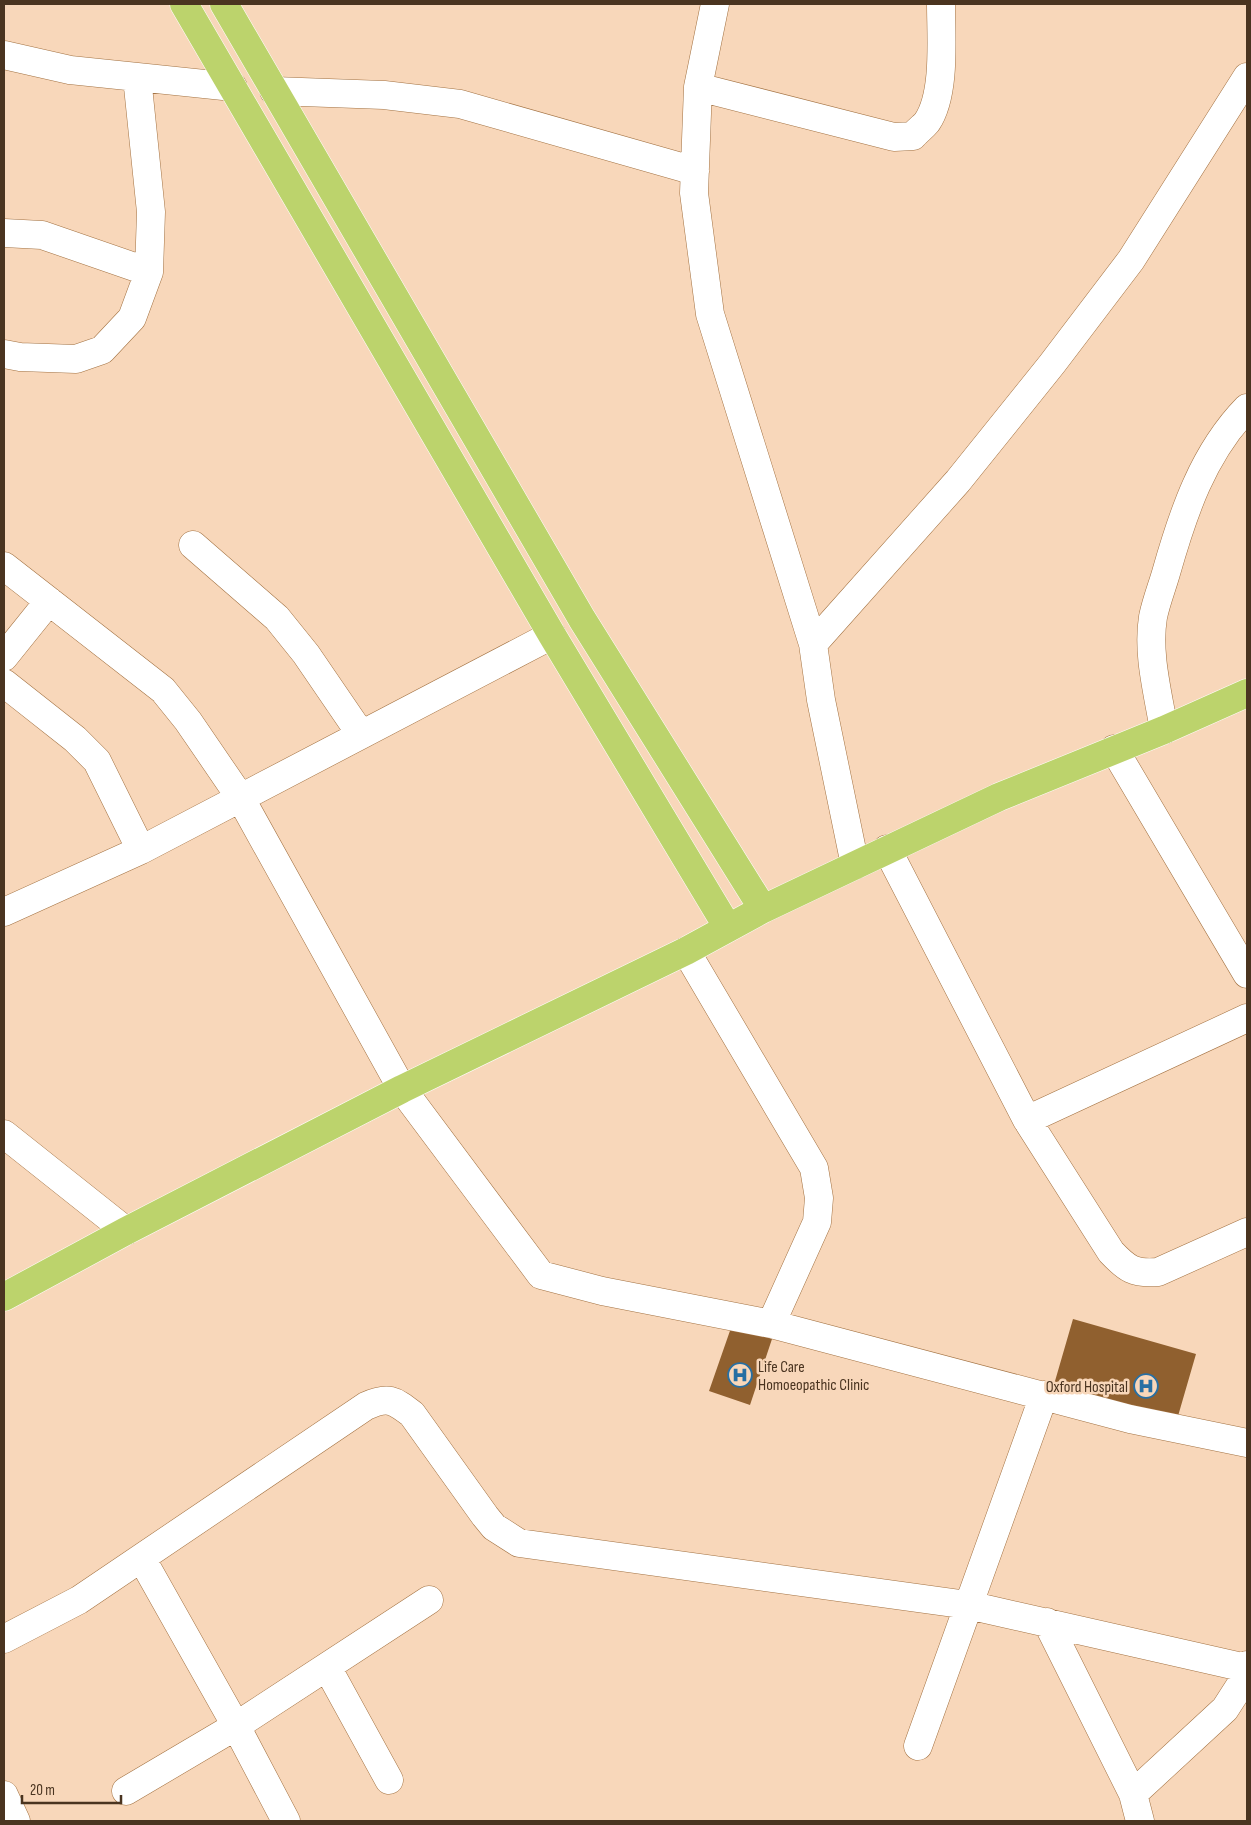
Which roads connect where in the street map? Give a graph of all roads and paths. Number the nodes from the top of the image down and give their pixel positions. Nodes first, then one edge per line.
1 (184, 4) edge
2 (224, 4) edge
3 (715, 4) edge
4 (941, 4) edge
5 (4, 55) edge
6 (137, 77) junction
7 (1247, 78) edge
8 (233, 87) junction
9 (698, 88) junction
10 (274, 91) junction
11 (695, 171) junction
12 (4, 233) edge
13 (149, 272) junction
14 (4, 354) edge
15 (1247, 408) edge
16 (192, 545) dead end
17 (4, 566) edge
18 (49, 601) junction
19 (552, 635) junction
20 (813, 644) junction
21 (4, 656) edge
22 (4, 683) edge
23 (1247, 693) edge
24 (1164, 730) junction
25 (360, 733) junction
26 (1114, 749) junction
27 (240, 797) junction
28 (887, 849) junction
29 (142, 850) junction
30 (855, 865) junction
31 (763, 909) junction
32 (4, 912) edge
33 (728, 928) junction
34 (686, 951) junction
35 (1247, 974) edge
36 (1247, 1018) edge
37 (402, 1089) junction
38 (1027, 1120) junction
39 (4, 1134) edge
40 (126, 1230) junction
41 (1247, 1232) edge
42 (4, 1297) edge
43 (771, 1324) junction
44 (1044, 1395) junction
45 (1247, 1443) edge
46 (142, 1559) junction
47 (429, 1600) dead end
48 (968, 1605) junction
49 (1047, 1622) junction
50 (4, 1640) edge
51 (327, 1667) junction
52 (1247, 1667) edge
53 (236, 1726) junction
54 (918, 1746) dead end
55 (389, 1780) dead end
56 (126, 1791) dead end
57 (4, 1794) edge
58 (1133, 1794) junction
59 (16, 1821) edge
60 (286, 1821) edge
61 (1140, 1821) edge

1 - 8 main road
2 - 10 main road
3 - 9 street
4 - 9 street
5 - 6 street
6 - 8 street
6 - 13 street
7 - 20 street
8 - 19 main road
9 - 11 street
10 - 11 street
10 - 31 main road
11 - 20 street
12 - 13 street
13 - 14 street
15 - 24 street
16 - 25 street
17 - 18 street
18 - 21 street
18 - 27 street
19 - 25 street
19 - 33 main road
20 - 30 street
22 - 29 street
23 - 24 main road
24 - 26 main road
25 - 27 street
26 - 28 main road
26 - 35 street
27 - 29 street
27 - 37 street
28 - 30 main road
28 - 38 street
29 - 32 street
30 - 31 main road
31 - 33 main road
33 - 34 main road
34 - 37 main road
34 - 43 street
36 - 38 street
37 - 40 main road
37 - 43 street
38 - 41 street
39 - 40 street
40 - 42 main road
43 - 44 street
44 - 45 street
44 - 48 street
46 - 48 street
46 - 50 street
46 - 53 street
47 - 51 street
48 - 49 street
48 - 54 street
49 - 52 street
49 - 58 street
51 - 53 street
51 - 55 street
52 - 58 street
53 - 56 street
53 - 60 street
57 - 59 street
58 - 61 street

